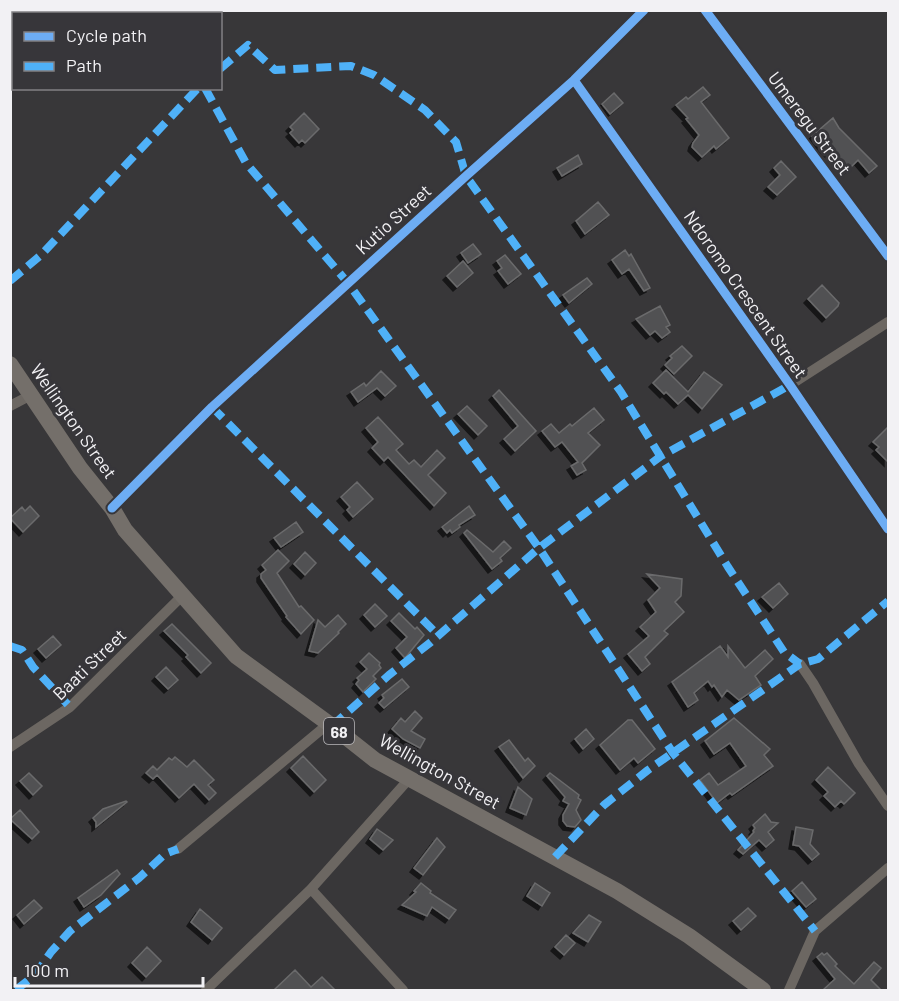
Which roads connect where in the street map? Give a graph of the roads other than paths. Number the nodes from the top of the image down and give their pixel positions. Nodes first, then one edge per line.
1 (644, 10) edge
2 (705, 10) edge
3 (574, 80) junction
4 (888, 256) edge
5 (888, 322) edge
6 (10, 363) edge
7 (790, 385) junction
8 (31, 395) junction
9 (10, 406) edge
10 (112, 508) junction
11 (888, 529) edge
12 (182, 596) junction
13 (800, 663) dead end
14 (328, 723) junction
15 (10, 747) edge
16 (409, 779) junction
17 (888, 806) edge
18 (178, 849) dead end
19 (888, 868) edge
20 (311, 889) junction
21 (206, 990) edge
22 (403, 990) edge
23 (763, 990) edge
24 (789, 990) edge

1 - 3 street, Kutio Street
2 - 4 street, Umeregu Street
3 - 7 street, Ndoromo Crescent Street
3 - 10 street, Kutio Street
5 - 7 street
6 - 8 main road, Wellington Street / 68
7 - 11 street, Ndoromo Crescent Street
8 - 9 street
8 - 10 main road, Wellington Street / 68
10 - 12 main road, Wellington Street / 68
12 - 14 main road, Wellington Street / 68
12 - 15 street, Baati Street
13 - 17 street
14 - 16 main road, Wellington Street / 68
14 - 18 street
16 - 20 street
16 - 23 main road, Wellington Street / 68
19 - 24 street
20 - 21 street
20 - 22 street

